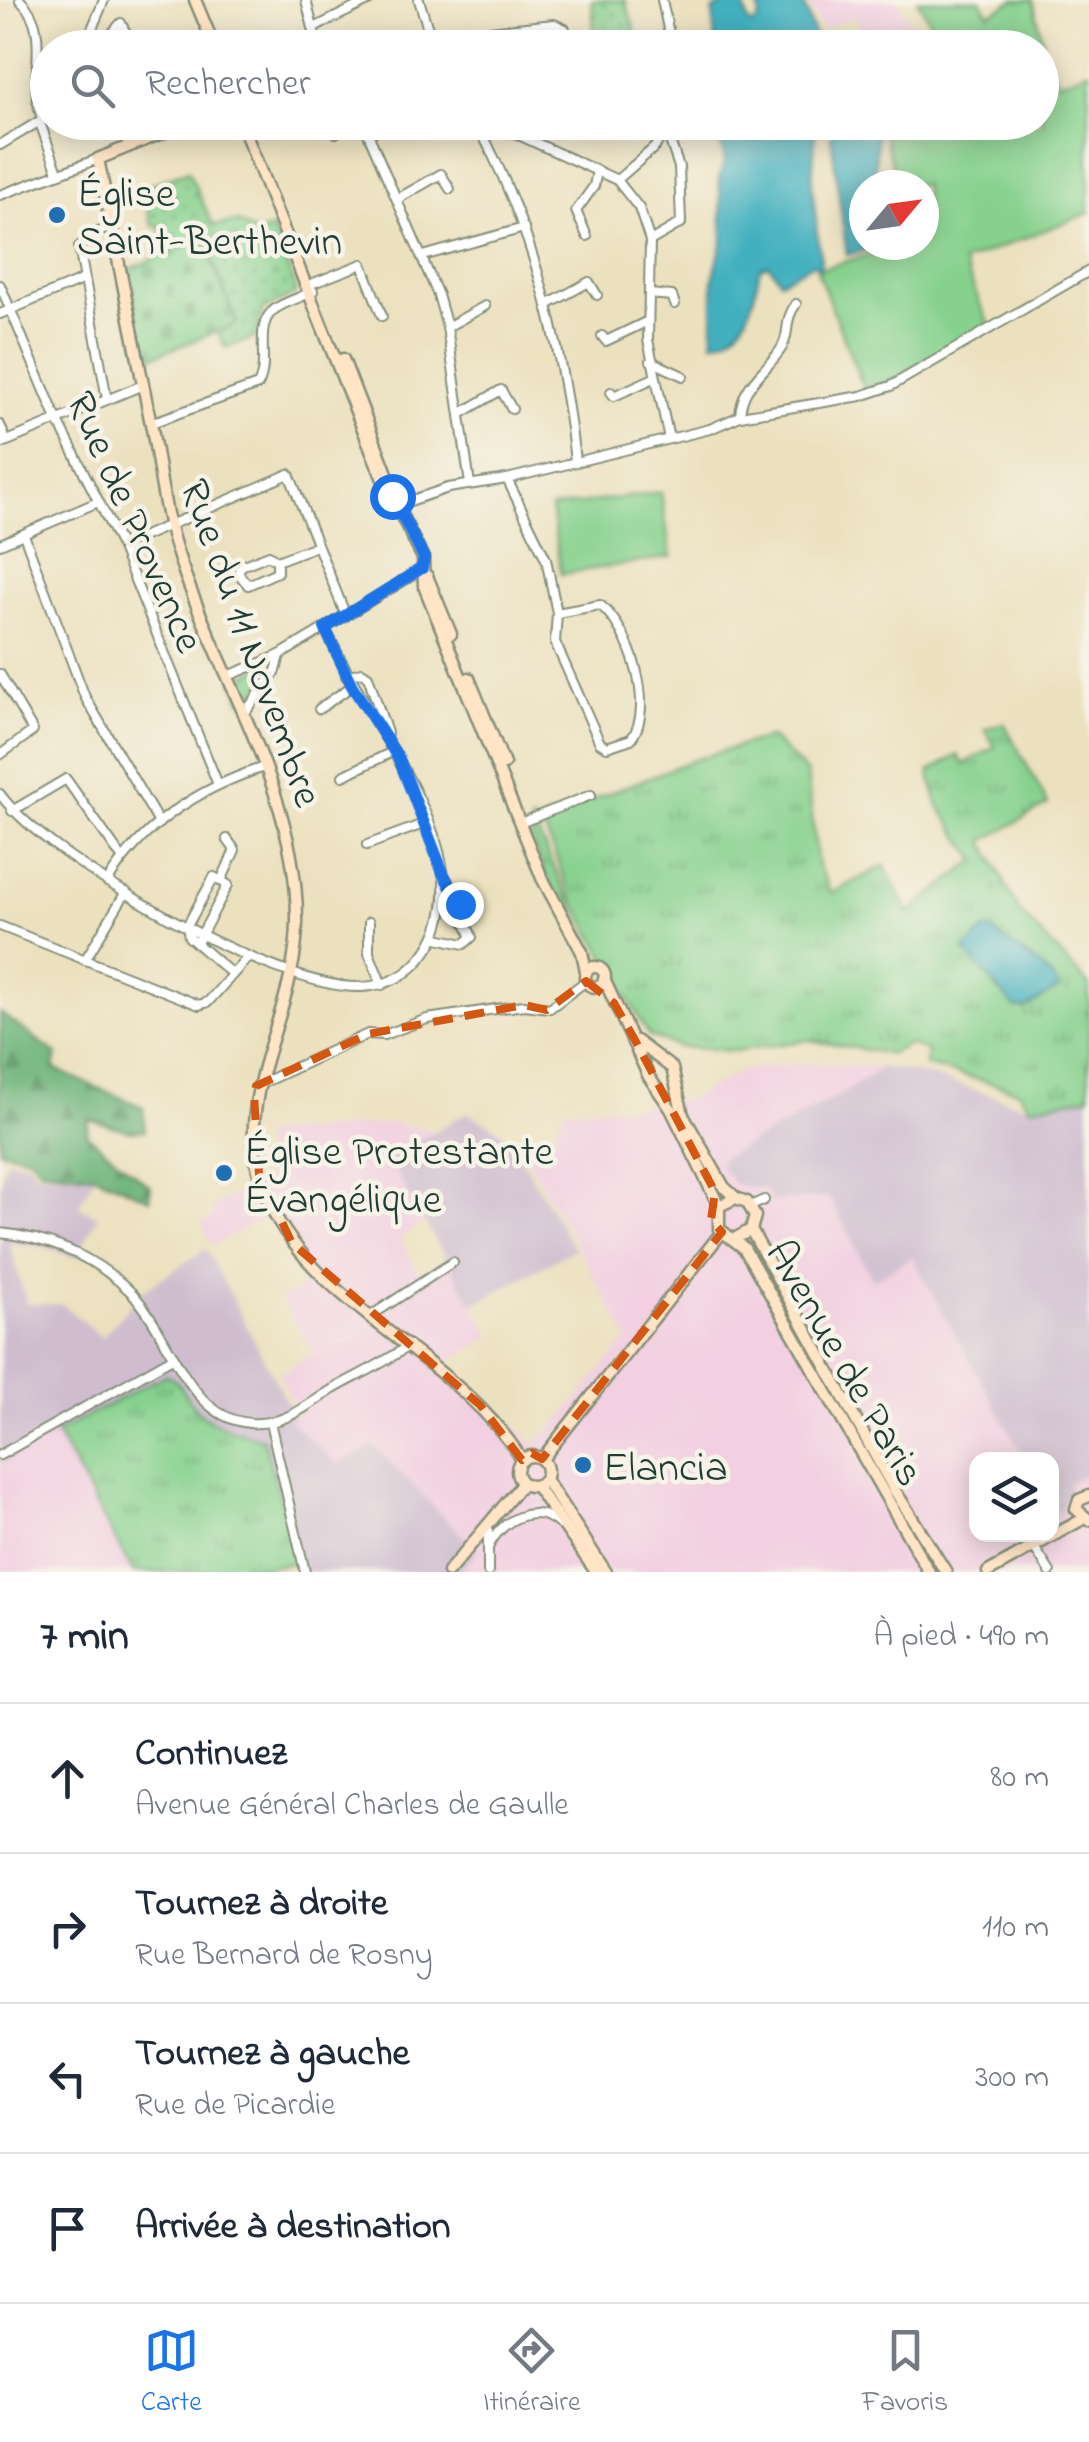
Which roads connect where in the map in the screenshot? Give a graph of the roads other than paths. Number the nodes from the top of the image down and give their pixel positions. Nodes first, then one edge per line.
1 (20, 0) edge
2 (104, 0) edge
3 (195, 0) edge
4 (306, 0) edge
5 (370, 0) edge
6 (419, 0) edge
7 (662, 0) edge
8 (314, 28) joint
9 (36, 30) edge
10 (92, 30) edge
11 (208, 30) edge
12 (428, 30) edge
13 (497, 30) edge
14 (565, 30) edge
15 (668, 30) edge
16 (30, 128) edge
17 (49, 140) edge
18 (140, 140) edge
19 (248, 140) edge
20 (372, 140) edge
21 (486, 140) edge
22 (502, 140) edge
23 (522, 140) edge
24 (655, 140) edge
25 (672, 140) edge
26 (0, 145) edge
27 (491, 150) junction
28 (98, 159) junction
29 (597, 171) junction
30 (58, 172) junction
31 (617, 180) junction
32 (450, 189) dead end
33 (0, 195) edge
34 (398, 198) junction
35 (113, 227) junction
36 (524, 228) junction
37 (587, 236) dead end
38 (650, 241) junction
39 (423, 256) junction
40 (1089, 271) edge
41 (84, 279) junction
42 (0, 285) edge
43 (309, 289) junction
44 (649, 294) junction
45 (596, 295) dead end
46 (547, 304) junction
47 (675, 304) dead end
48 (796, 304) dead end
49 (485, 306) dead end
50 (10, 310) junction
51 (0, 314) edge
52 (382, 316) dead end
53 (648, 321) junction
54 (447, 327) junction
55 (602, 336) dead end
56 (651, 361) junction
57 (683, 376) dead end
58 (654, 378) junction
59 (144, 386) junction
60 (611, 392) dead end
61 (107, 399) junction
62 (512, 409) dead end
63 (460, 414) junction
64 (740, 416) junction
65 (57, 418) junction
66 (151, 423) junction
67 (0, 426) edge
68 (670, 438) junction
69 (3, 442) edge
70 (575, 461) junction
71 (507, 480) junction
72 (470, 484) junction
73 (98, 502) junction
74 (398, 505) junction
75 (170, 524) junction
76 (24, 535) junction
77 (0, 544) edge
78 (121, 546) junction
79 (316, 546) junction
80 (278, 561) junction
81 (422, 568) junction
82 (557, 612) junction
83 (346, 616) junction
84 (325, 628) junction
85 (280, 655) junction
86 (0, 674) edge
87 (228, 676) junction
88 (346, 676) junction
89 (352, 686) junction
90 (319, 709) dead end
91 (244, 715) junction
92 (387, 738) junction
93 (394, 751) junction
94 (0, 755) edge
95 (264, 767) junction
96 (343, 776) dead end
97 (216, 782) junction
98 (0, 794) edge
99 (592, 795) dead end
100 (12, 811) junction
101 (522, 822) junction
102 (158, 823) junction
103 (426, 823) junction
104 (227, 839) dead end
105 (367, 844) dead end
106 (122, 858) junction
107 (443, 873) junction
108 (222, 881) junction
109 (107, 882) junction
110 (126, 892) junction
111 (369, 922) dead end
112 (0, 926) edge
113 (188, 926) junction
114 (202, 933) junction
115 (437, 938) junction
116 (197, 944) junction
117 (249, 956) junction
118 (86, 960) junction
119 (295, 972) junction
120 (232, 974) junction
121 (593, 977) junction
122 (382, 985) junction
123 (635, 1040) junction
124 (256, 1086) junction
125 (736, 1198) junction
126 (764, 1200) dead end
127 (719, 1206) junction
128 (751, 1206) junction
129 (751, 1230) junction
130 (0, 1232) edge
131 (722, 1232) junction
132 (736, 1238) junction
133 (453, 1262) dead end
134 (372, 1315) junction
135 (409, 1345) junction
136 (174, 1357) junction
137 (270, 1422) junction
138 (0, 1455) edge
139 (522, 1460) junction
140 (542, 1460) junction
141 (540, 1482) junction
142 (523, 1484) junction
143 (1089, 1496) edge
144 (1083, 1516) edge
145 (488, 1524) junction
146 (578, 1545) junction
147 (1034, 1546) junction
148 (488, 1548) junction
149 (994, 1570) edge
150 (305, 1572) edge
151 (448, 1572) edge
152 (488, 1572) edge
153 (596, 1572) edge
154 (606, 1572) edge
155 (929, 1572) edge
156 (946, 1572) edge
157 (1050, 1572) edge

1 - 9 street
2 - 10 street
3 - 11 main road
4 - 8 street
5 - 8 street
6 - 12 street
7 - 15 street
13 - 14 street
16 - 26 street
17 - 30 street
18 - 28 main road
19 - 43 main road
20 - 34 street
21 - 27 street
22 - 27 street
23 - 29 street
24 - 31 street
25 - 38 street
27 - 36 street
28 - 30 street
28 - 35 main road, Rue du 11 Novembre
29 - 31 street
29 - 37 street
30 - 33 street
31 - 38 street
32 - 34 street
34 - 39 street
35 - 41 street
35 - 59 main road, Rue du 11 Novembre
36 - 39 street
36 - 46 street
38 - 44 street
39 - 54 street
40 - 64 street
41 - 50 street
41 - 61 street
42 - 50 street, Rue de Provence
43 - 52 street
43 - 66 street
43 - 74 main road
44 - 47 street
44 - 53 street
45 - 46 street
46 - 70 street
48 - 64 street
49 - 54 street
50 - 51 street
50 - 65 street, Rue de Provence
53 - 55 street
53 - 56 street
54 - 63 street
56 - 57 street
56 - 58 street
58 - 60 street
58 - 68 street
59 - 61 street
59 - 66 main road, Rue du 11 Novembre
61 - 65 street
62 - 63 street
63 - 72 street
64 - 68 street
65 - 69 street
65 - 73 street, Rue de Provence
66 - 75 main road, Rue du 11 Novembre
67 - 69 street
68 - 70 street
70 - 71 street
71 - 72 street
71 - 82 street
72 - 74 street
73 - 76 street
73 - 78 street, Rue de Provence
74 - 81 main road
75 - 78 street
75 - 79 street
75 - 87 main road, Rue du 11 Novembre
76 - 77 street
76 - 102 street
78 - 97 street, Rue de Provence
79 - 80 street
79 - 83 street
80 - 80 street
81 - 83 street
81 - 101 main road
82 - 82 street
83 - 84 street
84 - 85 street
84 - 88 street
85 - 87 street
85 - 91 street
86 - 94 street
87 - 91 main road, Rue du 11 Novembre
88 - 89 street
88 - 92 street
89 - 90 street
89 - 92 street
91 - 95 main road, Rue du 11 Novembre
92 - 93 street
93 - 96 street
93 - 103 street
95 - 97 street
95 - 119 main road, Rue du 11 Novembre
97 - 102 street
98 - 100 street
99 - 101 street
100 - 106 street
100 - 109 street
101 - 121 main road
102 - 106 street
103 - 105 street
103 - 107 street
104 - 108 street
106 - 109 street
107 - 115 street
107 - 115 street
108 - 113 street
108 - 114 street
109 - 110 street
110 - 113 street
110 - 118 street
111 - 122 street
112 - 118 street
113 - 114 street
113 - 116 street
114 - 116 street
114 - 117 street
115 - 122 street
116 - 120 street
117 - 119 street
117 - 120 street
118 - 120 street
119 - 122 street
119 - 124 main road, Rue du 11 Novembre
121 - 123 main road, Avenue de Paris
121 - 124 street
123 - 125 main road, Avenue de Paris
123 - 127 main road, Avenue de Paris
124 - 134 main road, Rue du 11 Novembre
125 - 127 main road
125 - 128 main road
126 - 128 street
127 - 131 main road
128 - 129 main road
129 - 132 main road
129 - 156 main road, Avenue de Paris
130 - 136 street
131 - 132 main road
131 - 140 main road
132 - 155 main road, Avenue de Paris
133 - 134 street
134 - 135 main road, Rue du 11 Novembre
135 - 137 street
135 - 139 main road, Rue du 11 Novembre
136 - 137 street
136 - 138 street
137 - 150 street
139 - 140 main road
139 - 142 main road
140 - 141 main road
141 - 142 main road
141 - 146 main road
141 - 154 main road
142 - 145 main road
143 - 144 main road
144 - 147 main road
145 - 148 street
145 - 151 main road
146 - 148 street
146 - 153 main road
147 - 149 main road
147 - 157 street
148 - 152 street

